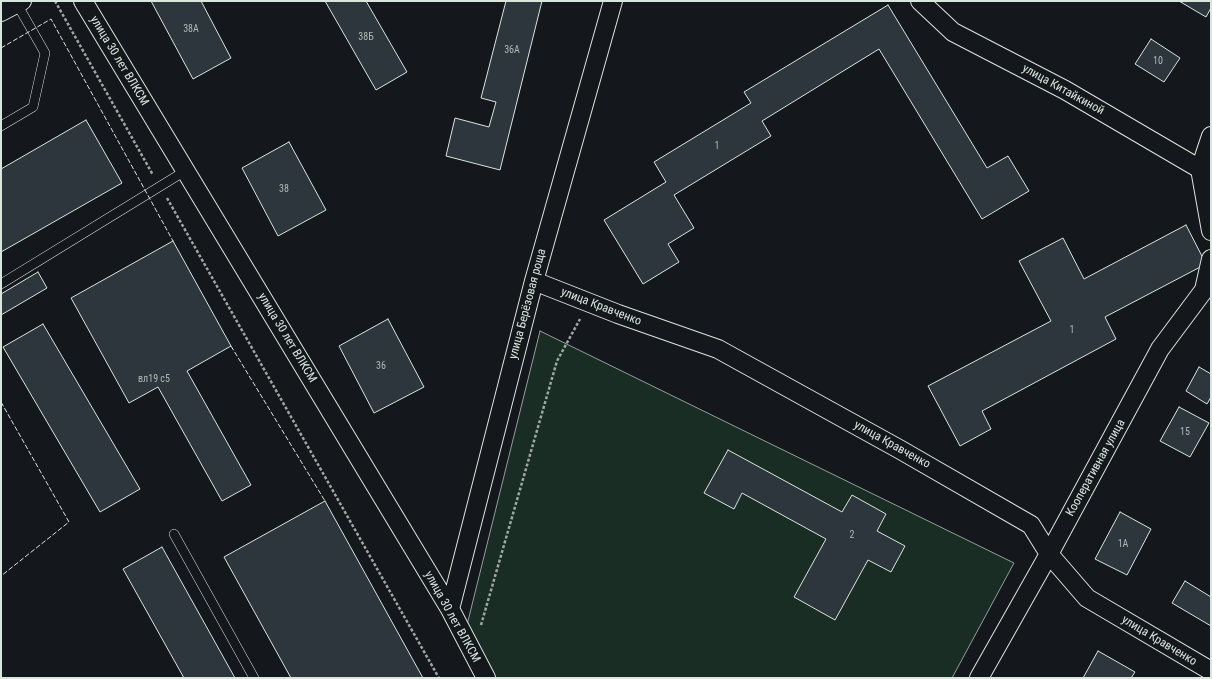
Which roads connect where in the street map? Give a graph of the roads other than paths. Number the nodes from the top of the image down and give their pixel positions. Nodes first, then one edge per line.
1 (83, 1) edge
2 (613, 1) edge
3 (920, 1) edge
4 (20, 2) edge
5 (1, 12) edge
6 (1, 126) edge
7 (1211, 136) edge
8 (185, 171) junction
9 (1205, 171) edge
10 (1211, 231) edge
11 (1211, 259) edge
12 (534, 281) junction
13 (1, 284) edge
14 (174, 534) dead end
15 (1049, 554) junction
16 (450, 610) junction
17 (1211, 671) edge
18 (254, 678) edge
19 (486, 678) edge
20 (979, 678) edge

1 - 8 street, улица 30 лет ВЛКСМ
2 - 12 street, улица Берёзовая роща
3 - 9 street, улица Китайкиной
4 - 5 street
4 - 6 lane
7 - 9 street
8 - 13 lane
8 - 16 street, улица 30 лет ВЛКСМ
9 - 10 street
11 - 15 street, Кооперативная улица
12 - 15 street, улица Кравченко
12 - 16 street, улица Берёзовая роща
14 - 18 lane
15 - 17 street, улица Кравченко
15 - 20 street, Кооперативная улица
16 - 19 street, улица 30 лет ВЛКСМ

